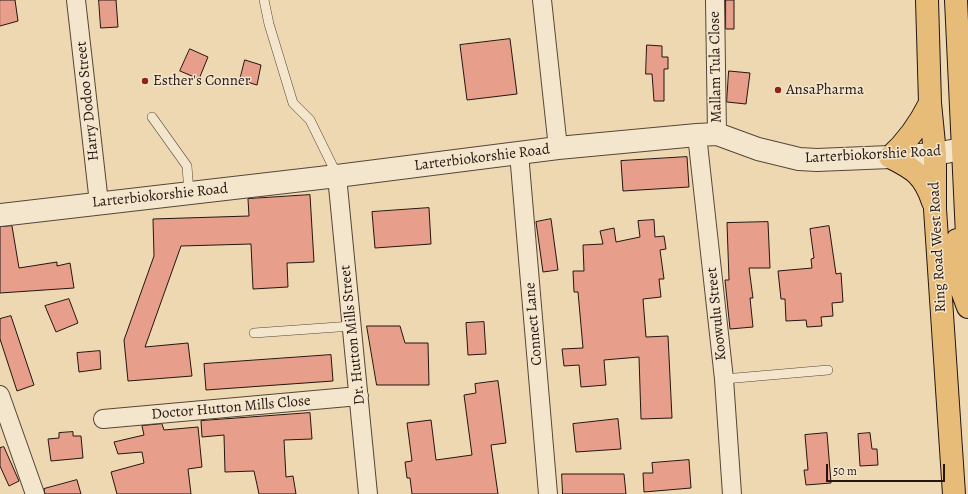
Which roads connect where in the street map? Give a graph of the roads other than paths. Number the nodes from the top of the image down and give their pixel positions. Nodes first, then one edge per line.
1 (76, 0) edge
2 (264, 0) edge
3 (542, 0) edge
4 (715, 0) edge
5 (927, 0) edge
6 (956, 0) edge
7 (930, 103) junction
8 (152, 117) dead end
9 (707, 134) junction
10 (558, 148) junction
11 (962, 149) junction
12 (519, 153) junction
13 (934, 154) junction
14 (890, 157) junction
15 (337, 176) junction
16 (188, 193) junction
17 (99, 203) junction
18 (935, 208) junction
19 (0, 215) edge
20 (968, 257) edge
21 (968, 307) edge
22 (352, 326) junction
23 (254, 333) dead end
24 (828, 370) dead end
25 (724, 379) junction
26 (0, 395) edge
27 (359, 396) junction
28 (103, 419) dead end
29 (35, 494) edge
30 (368, 494) edge
31 (548, 494) edge
32 (732, 494) edge
33 (954, 494) edge

1 - 17 street, Harry Dodoo Street
2 - 15 lane
3 - 10 street
4 - 9 street, Mallam Tula Close
5 - 7 main road, Ring Road West Road
6 - 11 main road, Ring Road West Road
7 - 13 main road, Ring Road West Road
7 - 14 main road
8 - 16 lane
9 - 10 street, Larterbiokorshie Road
9 - 14 street, Larterbiokorshie Road
9 - 25 street, Koowulu Street
10 - 12 street, Larterbiokorshie Road
11 - 13 street, Larterbiokorshie Road
11 - 20 main road, Ring Road West Road
12 - 15 street, Larterbiokorshie Road
12 - 31 street, Connect Lane
13 - 14 street, Larterbiokorshie Road
13 - 18 main road, Ring Road West Road
13 - 21 main road
14 - 18 main road
15 - 16 street, Larterbiokorshie Road
15 - 22 street, Dr. Hutton Mills Street
16 - 17 street, Larterbiokorshie Road
17 - 19 street, Larterbiokorshie Road
18 - 33 main road, Ring Road West Road
22 - 23 lane
22 - 27 street, Dr. Hutton Mills Street
24 - 25 lane
25 - 32 street, Koowulu Street
26 - 29 street
27 - 28 street, Doctor Hutton Mills Close
27 - 30 street, Dr. Hutton Mills Street

